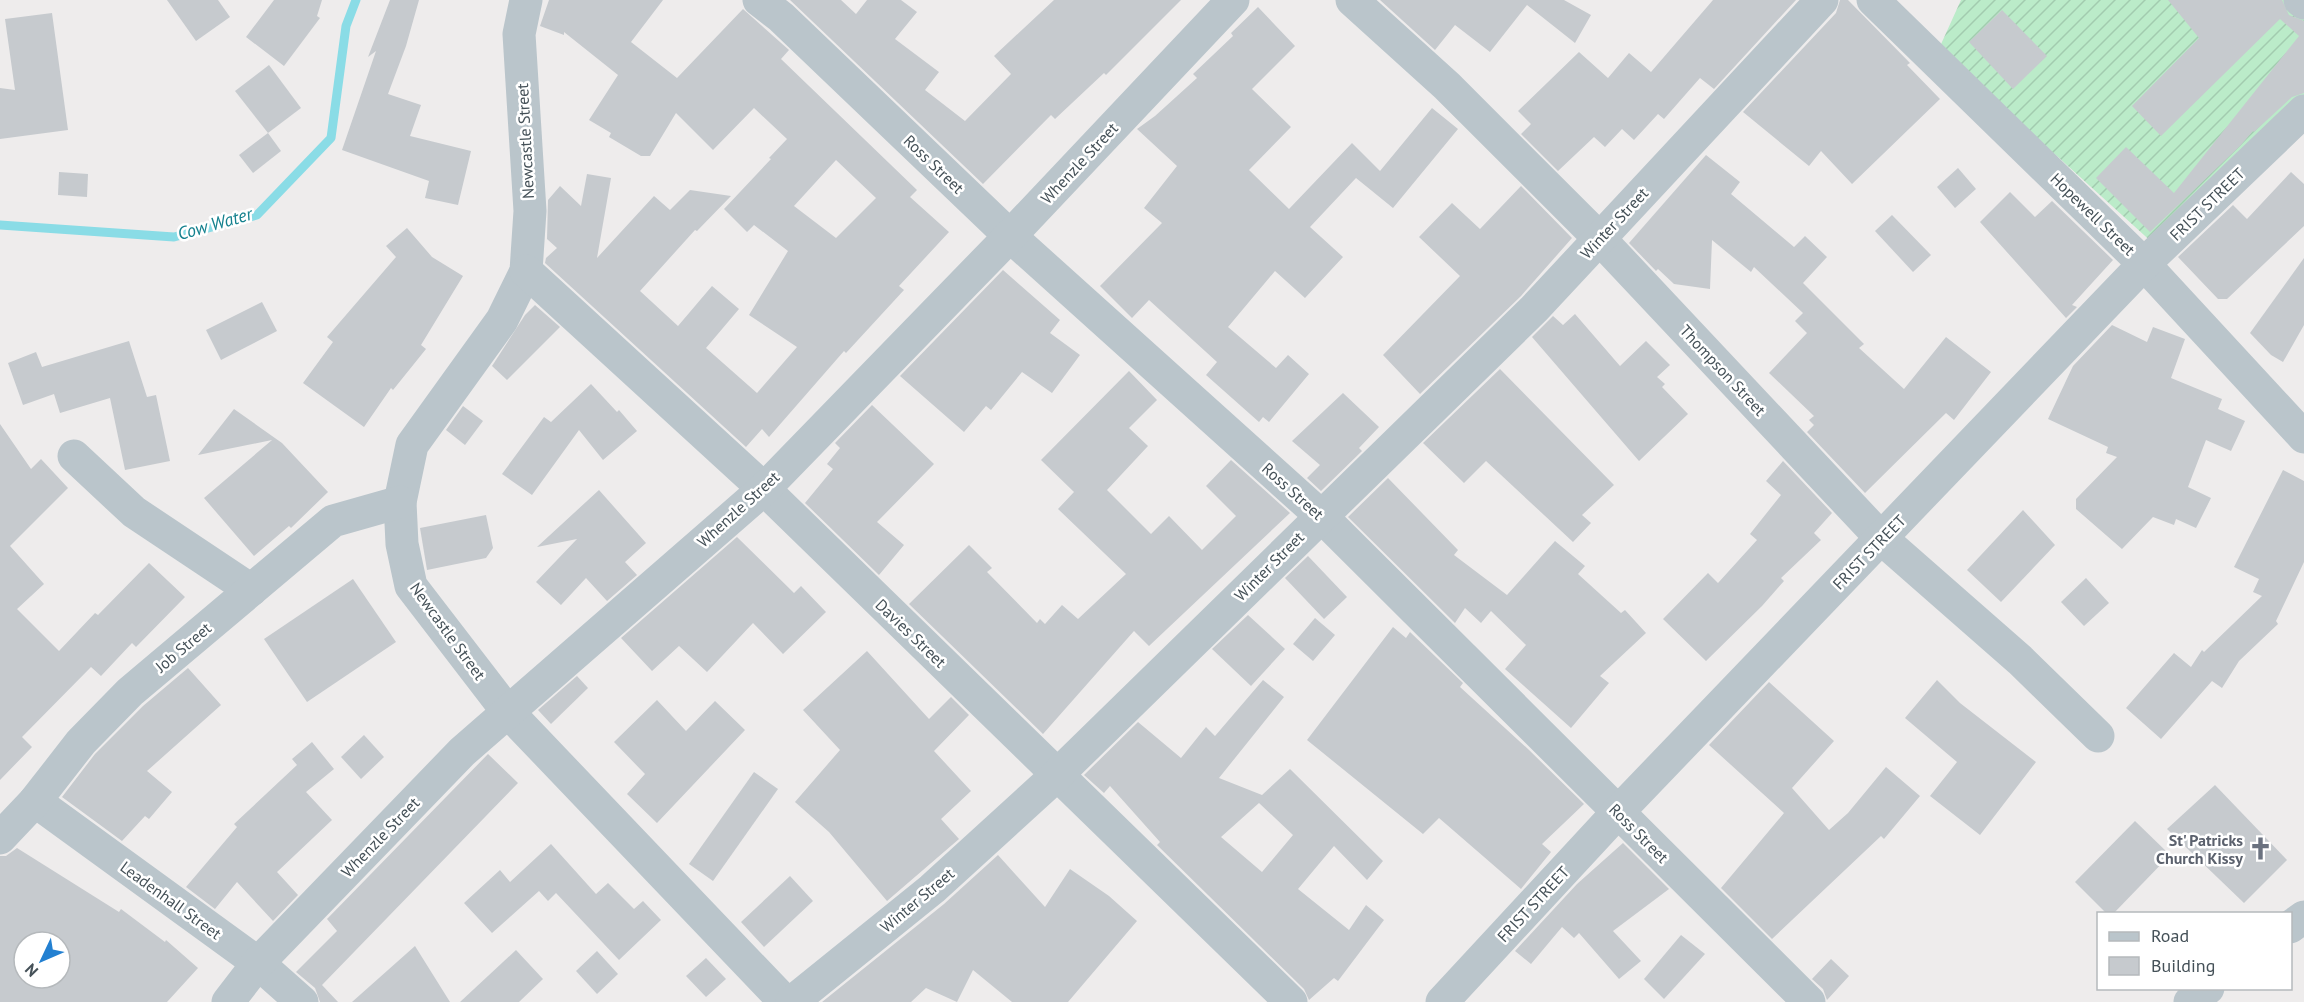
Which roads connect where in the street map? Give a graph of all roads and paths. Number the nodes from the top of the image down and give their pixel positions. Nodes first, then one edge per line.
1 (526, 0) edge
2 (759, 0) edge
3 (1233, 0) edge
4 (1352, 0) edge
5 (1822, 0) edge
6 (1873, 0) edge
7 (2300, 0) edge
8 (2304, 3) edge
9 (2304, 111) edge
10 (1010, 236) junction
11 (1599, 238) junction
12 (2144, 264) junction
13 (526, 271) junction
14 (2304, 437) edge
15 (74, 456) dead end
16 (764, 489) junction
17 (400, 502) junction
18 (1320, 515) junction
19 (1882, 539) junction
20 (251, 590) junction
21 (507, 711) junction
22 (2098, 736) dead end
23 (1057, 775) junction
24 (35, 801) junction
25 (1618, 812) junction
26 (2, 832) edge
27 (258, 963) junction
28 (2205, 990) edge
29 (228, 1002) edge
30 (302, 1002) edge
31 (785, 1002) edge
32 (792, 1002) edge
33 (1290, 1002) edge
34 (1442, 1002) edge
35 (1809, 1002) edge
36 (2190, 1002) edge

1 - 13 street, Newcastle Street
2 - 10 street, Ross Street
3 - 10 street, Whenzle Street
4 - 11 street, Thompson Street
5 - 11 street, Winter Street
6 - 12 street, Hopewell Street
7 - 8 street
9 - 12 street, FRIST STREET
10 - 16 street, Whenzle Street
10 - 18 street, Ross Street
11 - 18 street, Winter Street
11 - 19 street, Thompson Street
12 - 14 street, Hopewell Street
12 - 19 street, FRIST STREET
13 - 16 street, Davies Street
13 - 17 street, Newcastle Street
15 - 20 street
16 - 21 street, Whenzle Street
16 - 23 street, Davies Street
17 - 20 street, Job Street
17 - 21 street, Newcastle Street
18 - 23 street, Winter Street
18 - 25 street, Ross Street
19 - 22 street, Thompson Street
19 - 25 street, FRIST STREET
20 - 24 street, Job Street
21 - 27 street, Whenzle Street
21 - 31 street, Newcastle Street
23 - 32 street, Winter Street
23 - 33 street, Davies Street
24 - 26 street, Job Street
24 - 27 street, Leadenhall Street
25 - 34 street, FRIST STREET
25 - 35 street, Ross Street
27 - 29 street, Whenzle Street
27 - 30 street, Leadenhall Street
28 - 36 street

